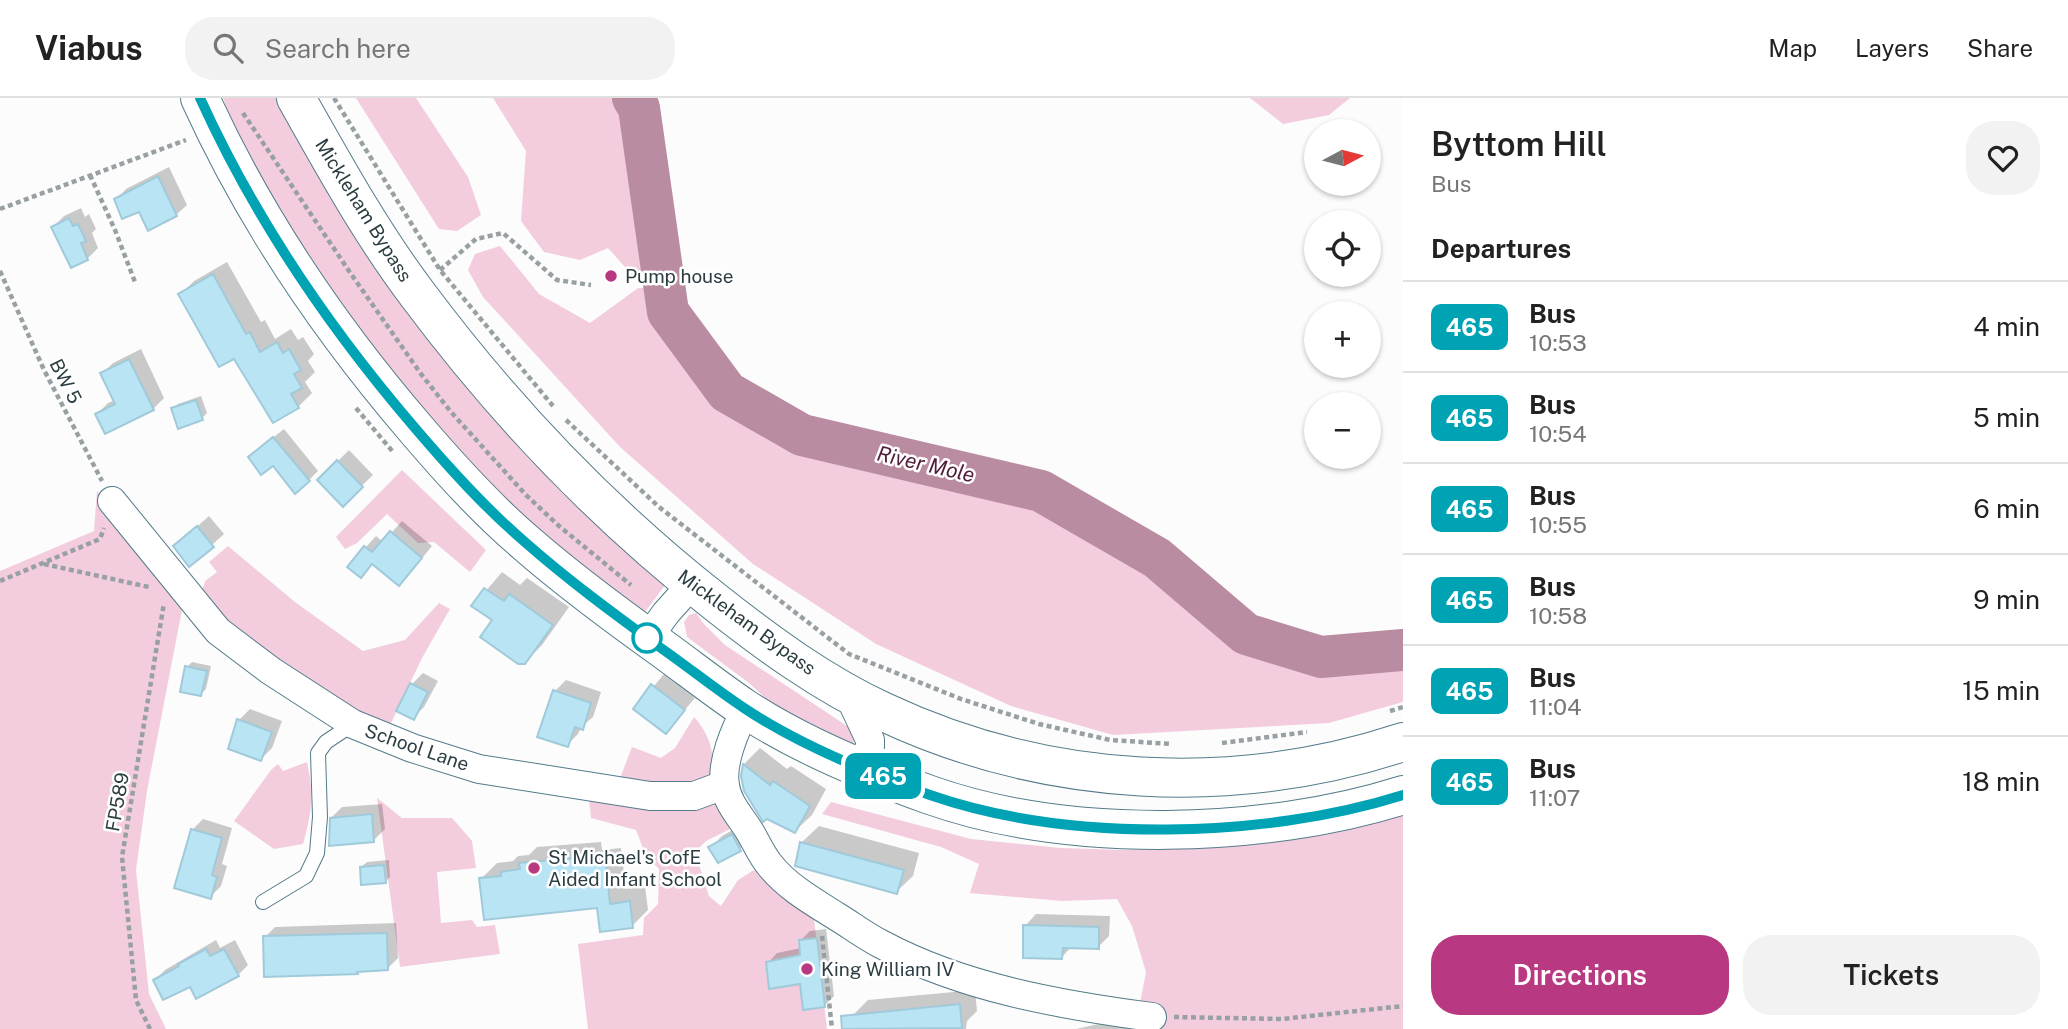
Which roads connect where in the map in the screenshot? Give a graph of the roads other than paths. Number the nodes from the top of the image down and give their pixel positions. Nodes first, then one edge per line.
1 (296, 98) edge
2 (218, 111) edge
3 (112, 500) road end
4 (692, 583) junction
5 (648, 639) junction
6 (847, 691) junction
7 (746, 710) junction
8 (353, 724) junction
9 (1391, 728) edge
10 (860, 767) junction
11 (724, 785) junction
12 (1403, 795) edge
13 (263, 902) dead end
14 (1152, 1017) road end

1 - 4 highway, Mickleham Bypass
2 - 5 highway
3 - 8 street, School Lane
4 - 5 street
4 - 6 highway, Mickleham Bypass
5 - 7 highway
6 - 9 highway, Mickleham Bypass
6 - 10 street
7 - 10 highway
7 - 11 street
8 - 11 street, School Lane
8 - 13 lane
10 - 12 highway
11 - 14 street

